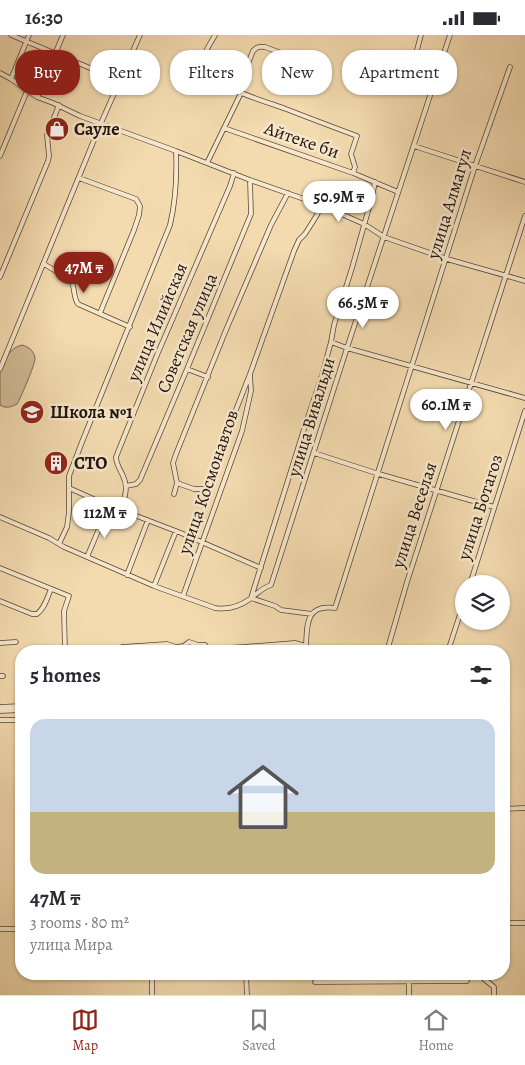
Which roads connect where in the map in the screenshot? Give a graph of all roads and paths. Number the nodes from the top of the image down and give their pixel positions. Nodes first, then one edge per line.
1 (11, 35) edge
2 (29, 35) edge
3 (63, 35) edge
4 (140, 35) edge
5 (215, 35) edge
6 (421, 35) edge
7 (450, 35) edge
8 (26, 41) junction
9 (46, 50) edge
10 (57, 50) edge
11 (133, 50) edge
12 (207, 50) edge
13 (272, 50) edge
14 (417, 50) edge
15 (252, 54) edge
16 (510, 67) dead end
17 (0, 73) edge
18 (11, 79) junction
19 (15, 82) edge
20 (25, 95) edge
21 (34, 95) edge
22 (114, 95) edge
23 (237, 95) edge
24 (246, 95) edge
25 (37, 97) joint
26 (59, 105) junction
27 (101, 123) junction
28 (224, 128) junction
29 (414, 146) junction
30 (176, 151) junction
31 (0, 156) edge
32 (207, 163) junction
33 (475, 167) junction
34 (234, 173) junction
35 (353, 173) junction
36 (79, 178) junction
37 (250, 180) junction
38 (375, 182) junction
39 (525, 182) edge
40 (398, 192) junction
41 (288, 193) junction
42 (321, 205) junction
43 (525, 216) edge
44 (364, 224) junction
45 (384, 237) junction
46 (447, 259) junction
47 (44, 264) junction
48 (506, 275) junction
49 (0, 277) edge
50 (525, 281) edge
51 (100, 313) junction
52 (130, 327) junction
53 (331, 342) junction
54 (347, 348) junction
55 (412, 366) junction
56 (0, 369) edge
57 (188, 369) junction
58 (250, 374) junction
59 (208, 377) junction
60 (471, 383) junction
61 (525, 398) edge
62 (525, 411) edge
63 (314, 453) junction
64 (379, 474) junction
65 (177, 483) junction
66 (126, 486) junction
67 (69, 488) junction
68 (437, 491) junction
69 (174, 494) dead end
70 (494, 507) junction
71 (112, 509) junction
72 (0, 517) edge
73 (148, 520) junction
74 (176, 531) junction
75 (202, 542) junction
76 (59, 545) junction
77 (87, 557) junction
78 (0, 568) edge
79 (261, 568) junction
80 (127, 575) junction
81 (473, 575) edge
82 (154, 586) junction
83 (51, 589) junction
84 (182, 596) junction
85 (252, 598) junction
86 (0, 601) edge
87 (312, 614) junction
88 (455, 630) edge
89 (16, 642) dead end
90 (0, 643) edge
91 (65, 645) edge
92 (147, 645) edge
93 (167, 645) edge
94 (185, 645) edge
95 (198, 645) edge
96 (198, 645) edge
97 (205, 645) dead end
98 (278, 645) edge
99 (302, 645) edge
100 (306, 645) edge
101 (390, 645) edge
102 (450, 645) edge
103 (15, 706) edge
104 (0, 707) edge
105 (15, 710) edge
106 (0, 711) edge
107 (0, 720) edge
108 (15, 720) edge
109 (525, 808) edge
110 (510, 809) edge
111 (510, 923) edge
112 (525, 923) edge
113 (0, 929) edge
114 (15, 929) edge
115 (152, 980) edge
116 (246, 980) edge
117 (485, 980) edge
118 (409, 981) junction
119 (467, 981) dead end
120 (315, 983) dead end
121 (152, 995) edge
122 (246, 995) edge
123 (409, 995) edge
124 (494, 995) edge

1 - 8 street
2 - 8 street
3 - 10 street
4 - 11 street
5 - 12 street
6 - 14 street
7 - 29 street, улица Вивальди
8 - 9 street
8 - 18 street
13 - 15 street
16 - 33 street, улица Алмагул
17 - 18 street
18 - 19 street
20 - 31 street
21 - 25 street
22 - 27 street
23 - 28 street
24 - 35 street
25 - 26 street
26 - 27 street
26 - 49 street
27 - 30 street
27 - 36 street
28 - 32 street
28 - 35 street, Айтеке би
29 - 33 street
29 - 40 street, улица Вивальди
30 - 32 street
30 - 52 street
32 - 34 street
33 - 39 street
33 - 46 street, улица Алмагул
34 - 37 street
34 - 66 street, улица Илийская
35 - 38 street, Айтеке би
36 - 47 street
36 - 51 street
37 - 41 street
37 - 57 street, Советская улица
38 - 40 street, Айтеке би
38 - 44 street
40 - 45 street, улица Вивальди
41 - 42 street
41 - 59 street
42 - 44 street
42 - 58 street, улица Космонавтов
43 - 48 street, улица Веселая
44 - 45 street
44 - 53 street
45 - 46 street
45 - 54 street, улица Вивальди
46 - 48 street
46 - 55 street, улица Алмагул
47 - 51 street
47 - 56 street
48 - 50 street
48 - 60 street, улица Веселая
51 - 52 street
52 - 67 street
53 - 54 street
53 - 79 street
54 - 55 street
54 - 63 street, улица Вивальди
55 - 60 street
55 - 64 street, улица Алмагул
57 - 59 street
57 - 66 street, Советская улица
58 - 65 street, улица Космонавтов
58 - 75 street, улица Космонавтов
59 - 65 street
60 - 61 street
60 - 68 street, улица Веселая
62 - 70 street, улица Ботагоз
63 - 64 street
63 - 85 street, улица Вивальди
64 - 68 street
64 - 87 street, улица Алмагул
65 - 69 street
66 - 71 street
67 - 71 street
67 - 76 street
68 - 70 street
68 - 101 street, улица Веселая
70 - 81 street, улица Ботагоз
71 - 73 street
71 - 77 street
72 - 76 street, улица Вивальди
73 - 74 street
73 - 80 street
74 - 75 street
74 - 82 street
75 - 79 street
75 - 84 street, улица Космонавтов
76 - 77 street, улица Вивальди
77 - 80 street, улица Вивальди
78 - 83 street
79 - 85 street
80 - 82 street, улица Вивальди
82 - 84 street, улица Вивальди
83 - 86 street
83 - 91 street
84 - 85 street, улица Вивальди
85 - 87 street
87 - 100 street
88 - 102 street
89 - 90 street
92 - 93 street
94 - 95 street
96 - 97 street
98 - 99 street
103 - 104 street
105 - 106 street
107 - 108 street
109 - 110 street
111 - 112 street
113 - 114 street
115 - 121 street
116 - 122 street
117 - 124 street
118 - 119 street
118 - 120 street
118 - 123 street

